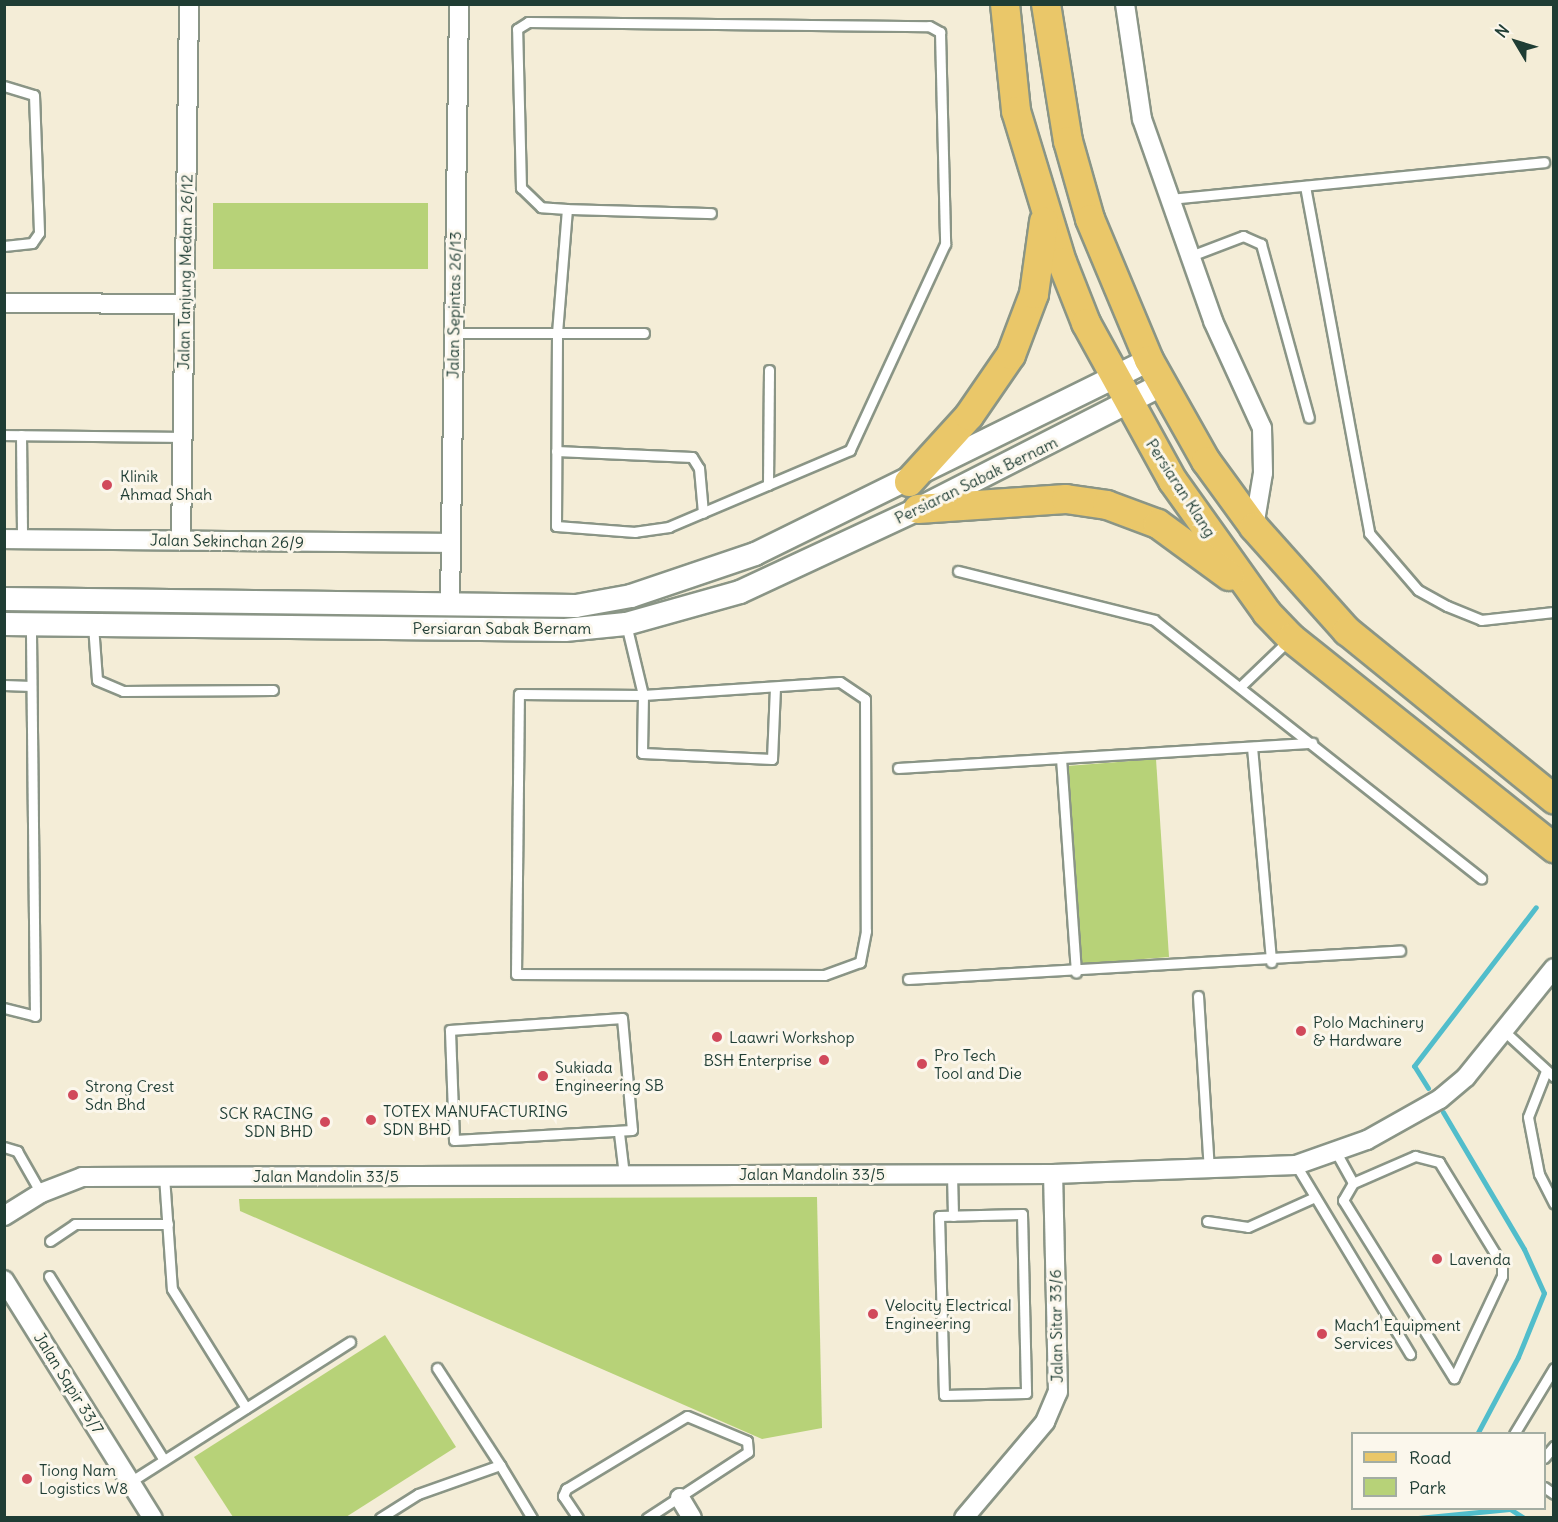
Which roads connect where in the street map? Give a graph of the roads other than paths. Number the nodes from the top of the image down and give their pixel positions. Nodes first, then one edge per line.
1 (189, 4) edge
2 (459, 4) edge
3 (1005, 4) edge
4 (1046, 4) edge
5 (1125, 4) edge
6 (4, 86) edge
7 (1545, 162) dead end
8 (1305, 186) junction
9 (1169, 199) junction
10 (1043, 205) junction
11 (567, 208) junction
12 (711, 213) dead end
13 (4, 246) edge
14 (1188, 257) junction
15 (4, 303) edge
16 (184, 304) junction
17 (454, 333) junction
18 (557, 333) junction
19 (644, 333) dead end
20 (769, 370) dead end
21 (1156, 372) junction
22 (1115, 378) junction
23 (1128, 404) junction
24 (1309, 418) dead end
25 (4, 435) edge
26 (21, 435) junction
27 (182, 437) junction
28 (556, 451) junction
29 (909, 482) junction
30 (768, 485) junction
31 (918, 509) junction
32 (704, 513) junction
33 (1254, 527) junction
34 (13, 539) edge
35 (180, 540) junction
36 (450, 543) junction
37 (958, 571) dead end
38 (4, 599) edge
39 (450, 604) junction
40 (1554, 612) edge
41 (1267, 613) junction
42 (4, 624) edge
43 (31, 624) junction
44 (626, 624) junction
45 (93, 625) junction
46 (1291, 638) junction
47 (4, 685) edge
48 (1242, 685) junction
49 (31, 686) junction
50 (776, 687) junction
51 (273, 690) dead end
52 (643, 695) junction
53 (1312, 743) junction
54 (1251, 747) junction
55 (1060, 758) junction
56 (898, 768) dead end
57 (1554, 799) edge
58 (1554, 848) edge
59 (1481, 878) dead end
60 (1400, 951) dead end
61 (1271, 962) junction
62 (1554, 968) edge
63 (1076, 972) junction
64 (908, 979) dead end
65 (1198, 996) dead end
66 (4, 1008) edge
67 (1504, 1031) junction
68 (1550, 1074) edge
69 (619, 1133) junction
70 (4, 1147) edge
71 (1337, 1154) junction
72 (1296, 1165) junction
73 (1209, 1171) junction
74 (952, 1174) junction
75 (1053, 1174) junction
76 (624, 1175) junction
77 (164, 1176) junction
78 (1353, 1183) junction
79 (41, 1193) junction
80 (1315, 1197) junction
81 (1554, 1203) edge
82 (4, 1216) edge
83 (953, 1216) junction
84 (1207, 1221) dead end
85 (168, 1224) junction
86 (50, 1241) dead end
87 (49, 1276) dead end
88 (4, 1280) edge
89 (350, 1342) dead end
90 (1410, 1354) dead end
91 (437, 1368) dead end
92 (1554, 1368) edge
93 (246, 1408) junction
94 (1515, 1432) edge
95 (164, 1460) junction
96 (500, 1466) junction
97 (130, 1482) junction
98 (680, 1498) junction
99 (153, 1518) edge
100 (380, 1518) edge
101 (532, 1518) edge
102 (578, 1518) edge
103 (646, 1518) edge
104 (692, 1518) edge
105 (964, 1518) edge

1 - 16 street, Jalan Tanjung Medan 26/12
2 - 17 street, Jalan Sepintas 26/13
3 - 10 main road, Persiaran Klang
4 - 21 main road
5 - 9 street
6 - 13 lane
7 - 8 lane
8 - 9 lane
8 - 40 lane
9 - 14 street
10 - 22 main road, Persiaran Klang
10 - 29 main road
11 - 12 lane
11 - 18 lane
11 - 30 lane
14 - 24 lane
14 - 33 street
15 - 16 street
16 - 27 street, Jalan Tanjung Medan 26/12
17 - 18 lane
17 - 36 street, Jalan Sepintas 26/13
18 - 19 lane
18 - 28 lane
20 - 30 lane
21 - 22 street, Persiaran Sabak Bernam
21 - 23 street, Persiaran Sabak Bernam
21 - 33 main road
22 - 23 main road, Persiaran Klang
22 - 29 street, Persiaran Sabak Bernam
23 - 31 street, Persiaran Sabak Bernam
23 - 41 main road, Persiaran Klang
25 - 26 lane
26 - 27 lane
26 - 34 lane
27 - 35 street, Jalan Tanjung Medan 26/12
28 - 32 lane
28 - 32 lane
29 - 39 street, Persiaran Sabak Bernam
30 - 32 lane
31 - 41 main road
31 - 44 street, Persiaran Sabak Bernam
33 - 57 main road
34 - 35 street, Jalan Sekinchan 26/9
35 - 36 street, Jalan Sekinchan 26/9
36 - 39 street, Jalan Sepintas 26/13
37 - 48 lane
38 - 39 street, Persiaran Sabak Bernam
41 - 46 main road, Persiaran Klang
42 - 43 street, Persiaran Sabak Bernam
43 - 45 street, Persiaran Sabak Bernam
43 - 49 lane
44 - 45 street, Persiaran Sabak Bernam
44 - 52 lane
45 - 51 lane
46 - 48 lane
46 - 58 main road, Persiaran Klang
47 - 49 lane
48 - 53 lane
49 - 66 lane
50 - 52 lane
50 - 52 lane
50 - 52 lane
53 - 54 lane
53 - 59 lane
54 - 55 lane
54 - 61 lane
55 - 56 lane
55 - 63 lane
60 - 61 lane
61 - 63 lane
62 - 67 street, Jalan Mandolin 33/5
63 - 64 lane
65 - 73 lane
67 - 68 lane
67 - 71 street, Jalan Mandolin 33/5
68 - 81 lane
69 - 69 lane
69 - 76 lane
70 - 79 lane
71 - 72 street, Jalan Mandolin 33/5
71 - 78 lane
72 - 73 street, Jalan Mandolin 33/5
72 - 80 lane
73 - 75 street, Jalan Mandolin 33/5
74 - 75 street, Jalan Mandolin 33/5
74 - 76 street, Jalan Mandolin 33/5
74 - 83 lane
75 - 105 street, Jalan Sitar 33/6
76 - 77 street, Jalan Mandolin 33/5
77 - 79 street, Jalan Mandolin 33/5
77 - 85 lane
78 - 78 lane
79 - 82 street, Jalan Mandolin 33/5
80 - 84 lane
80 - 90 lane
83 - 83 lane
85 - 86 lane
85 - 93 lane
87 - 95 lane
88 - 97 street, Jalan Sapir 33/7
89 - 93 lane
91 - 96 lane
92 - 94 lane
93 - 95 lane
95 - 97 lane
96 - 100 lane
96 - 101 lane
97 - 99 street, Jalan Sapir 33/7
98 - 102 lane
98 - 103 lane
98 - 104 street

